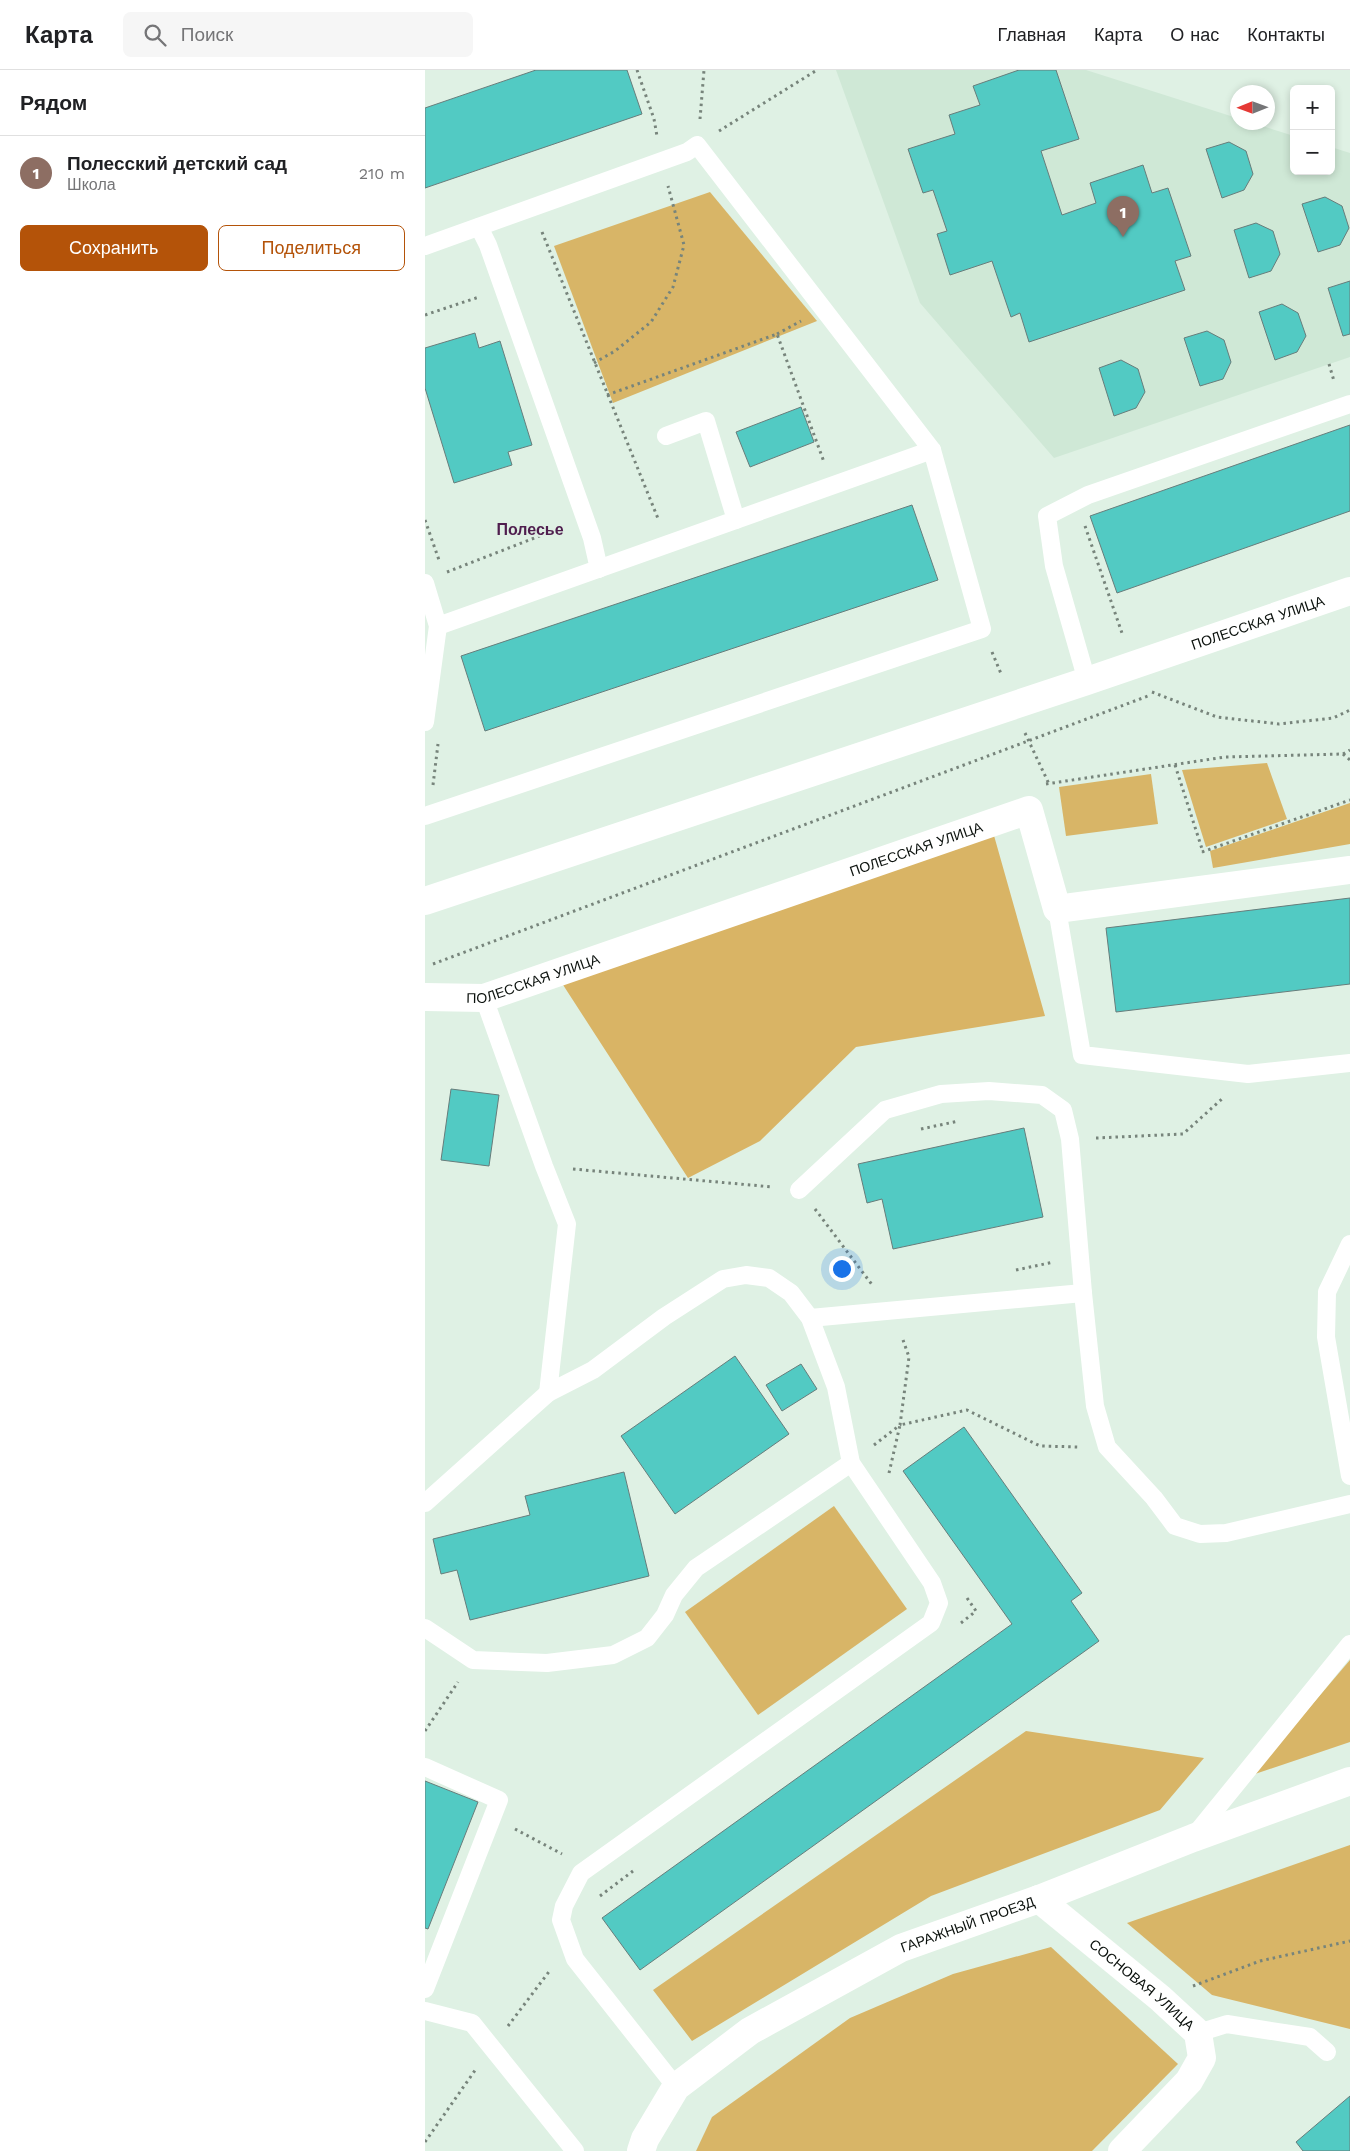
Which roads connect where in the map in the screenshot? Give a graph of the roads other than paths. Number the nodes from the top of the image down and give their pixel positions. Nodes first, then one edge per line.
1 (479, 227) junction
2 (425, 246) edge
3 (1350, 404) edge
4 (666, 436) dead end
5 (932, 450) junction
6 (736, 520) junction
7 (599, 569) junction
8 (425, 583) edge
9 (1350, 591) edge
10 (438, 626) junction
11 (1087, 681) junction
12 (425, 722) edge
13 (425, 816) edge
14 (1350, 870) edge
15 (425, 901) edge
16 (1057, 909) junction
17 (425, 997) edge
18 (484, 998) junction
19 (1350, 1063) edge
20 (799, 1190) road end
21 (1350, 1244) edge
22 (1083, 1293) junction
23 (811, 1318) junction
24 (547, 1393) junction
25 (851, 1463) junction
26 (1350, 1476) edge
27 (425, 1503) edge
28 (1350, 1504) edge
29 (425, 1628) edge
30 (1350, 1644) edge
31 (425, 1767) edge
32 (1350, 1781) edge
33 (1193, 1838) junction
34 (1039, 1899) junction
35 (425, 1989) edge
36 (425, 2011) edge
37 (1198, 2033) junction
38 (1327, 2052) dead end
39 (676, 2087) junction
40 (575, 2151) edge
41 (641, 2151) edge
42 (1122, 2151) edge

1 - 2 lane
1 - 5 lane
1 - 7 lane
3 - 11 lane
4 - 6 lane
5 - 6 lane
5 - 13 lane
6 - 7 lane
7 - 10 lane
8 - 10 lane
9 - 11 street, ПОЛЕССКАЯ УЛИЦА
10 - 12 lane
11 - 15 street, ПОЛЕССКАЯ УЛИЦА
14 - 16 street
16 - 18 street, ПОЛЕССКАЯ УЛИЦА
16 - 19 lane
17 - 18 street, ПОЛЕССКАЯ УЛИЦА
18 - 24 lane
20 - 22 lane
21 - 26 lane
22 - 23 lane
22 - 28 lane
23 - 24 lane
23 - 25 lane
24 - 27 lane
25 - 29 lane
25 - 39 lane
30 - 33 lane
31 - 35 lane
32 - 33 street, ГАРАЖНЫЙ ПРОЕЗД
33 - 34 street, ГАРАЖНЫЙ ПРОЕЗД
34 - 37 street, СОСНОВАЯ УЛИЦА
34 - 39 street, ГАРАЖНЫЙ ПРОЕЗД
36 - 40 lane
37 - 38 lane
37 - 42 street, СОСНОВАЯ УЛИЦА
39 - 41 street, ГАРАЖНЫЙ ПРОЕЗД

